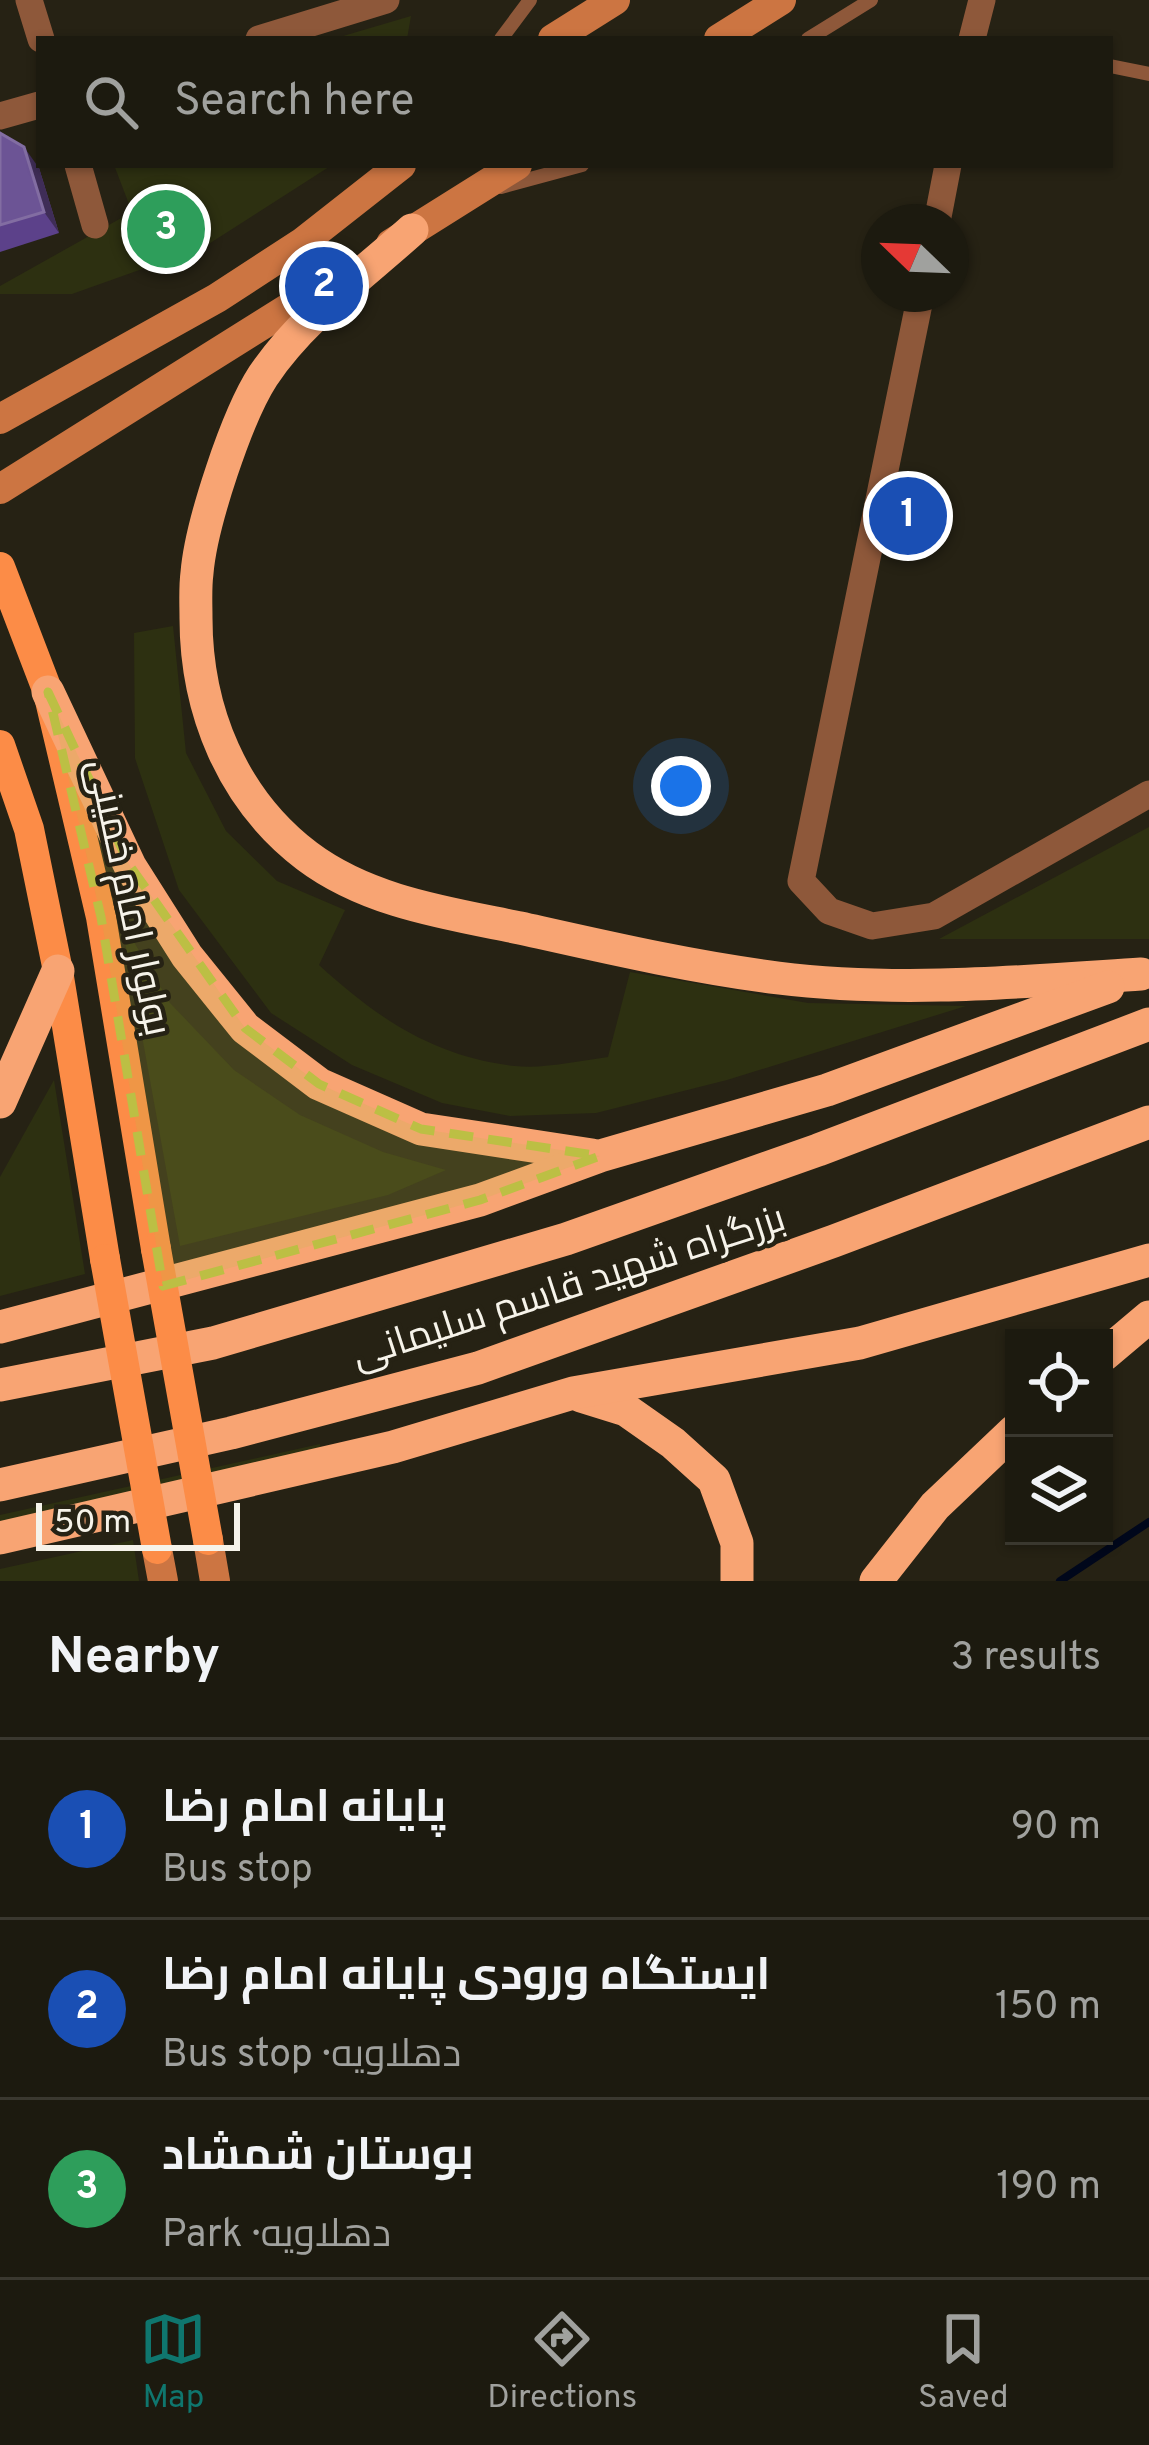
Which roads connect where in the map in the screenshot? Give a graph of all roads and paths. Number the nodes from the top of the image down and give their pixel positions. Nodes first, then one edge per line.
1 (29, 0) edge
2 (386, 0) edge
3 (530, 0) edge
4 (615, 0) edge
5 (782, 0) edge
6 (871, 0) edge
7 (982, 0) edge
8 (40, 36) edge
9 (269, 36) edge
10 (503, 36) edge
11 (558, 36) edge
12 (724, 36) edge
13 (813, 36) edge
14 (975, 36) edge
15 (1113, 67) edge
16 (1149, 74) edge
17 (36, 106) edge
18 (0, 116) edge
19 (79, 168) edge
20 (397, 168) edge
21 (513, 168) edge
22 (571, 168) edge
23 (947, 168) edge
24 (467, 196) junction
25 (940, 204) edge
26 (95, 225) dead end
27 (412, 230) junction
28 (917, 312) edge
29 (0, 419) edge
30 (0, 489) edge
31 (0, 568) edge
32 (48, 692) junction
33 (0, 746) edge
34 (1149, 794) edge
35 (58, 971) junction
36 (1145, 973) edge
37 (1149, 1024) edge
38 (0, 1102) edge
39 (1149, 1122) edge
40 (600, 1156) junction
41 (1149, 1260) edge
42 (1149, 1317) edge
43 (0, 1328) edge
44 (1113, 1347) edge
45 (0, 1385) edge
46 (573, 1393) junction
47 (1008, 1437) edge
48 (0, 1485) edge
49 (0, 1538) edge
50 (163, 1581) edge
51 (214, 1581) edge
52 (737, 1581) edge
53 (875, 1581) edge

1 - 8 street
2 - 9 street
3 - 10 lane
4 - 11 main road
5 - 12 main road
6 - 13 lane
7 - 14 street
15 - 16 lane
17 - 18 street
19 - 26 street
20 - 29 main road
21 - 24 main road
22 - 24 lane
23 - 25 street
24 - 27 main road
27 - 30 main road
27 - 36 highway
28 - 34 street
31 - 32 main road, بولوار امام خمینی
32 - 40 highway
32 - 51 main road, بولوار امام خمینی, bridge
33 - 35 main road
35 - 38 highway
35 - 50 main road, bridge
36 - 40 highway
37 - 45 highway, بزرگراه شهید قاسم سلیمانی
39 - 48 highway, بزرگراه شهید قاسم سلیمانی
40 - 43 highway
41 - 46 highway
42 - 44 highway
46 - 49 highway
46 - 52 highway
47 - 53 highway

